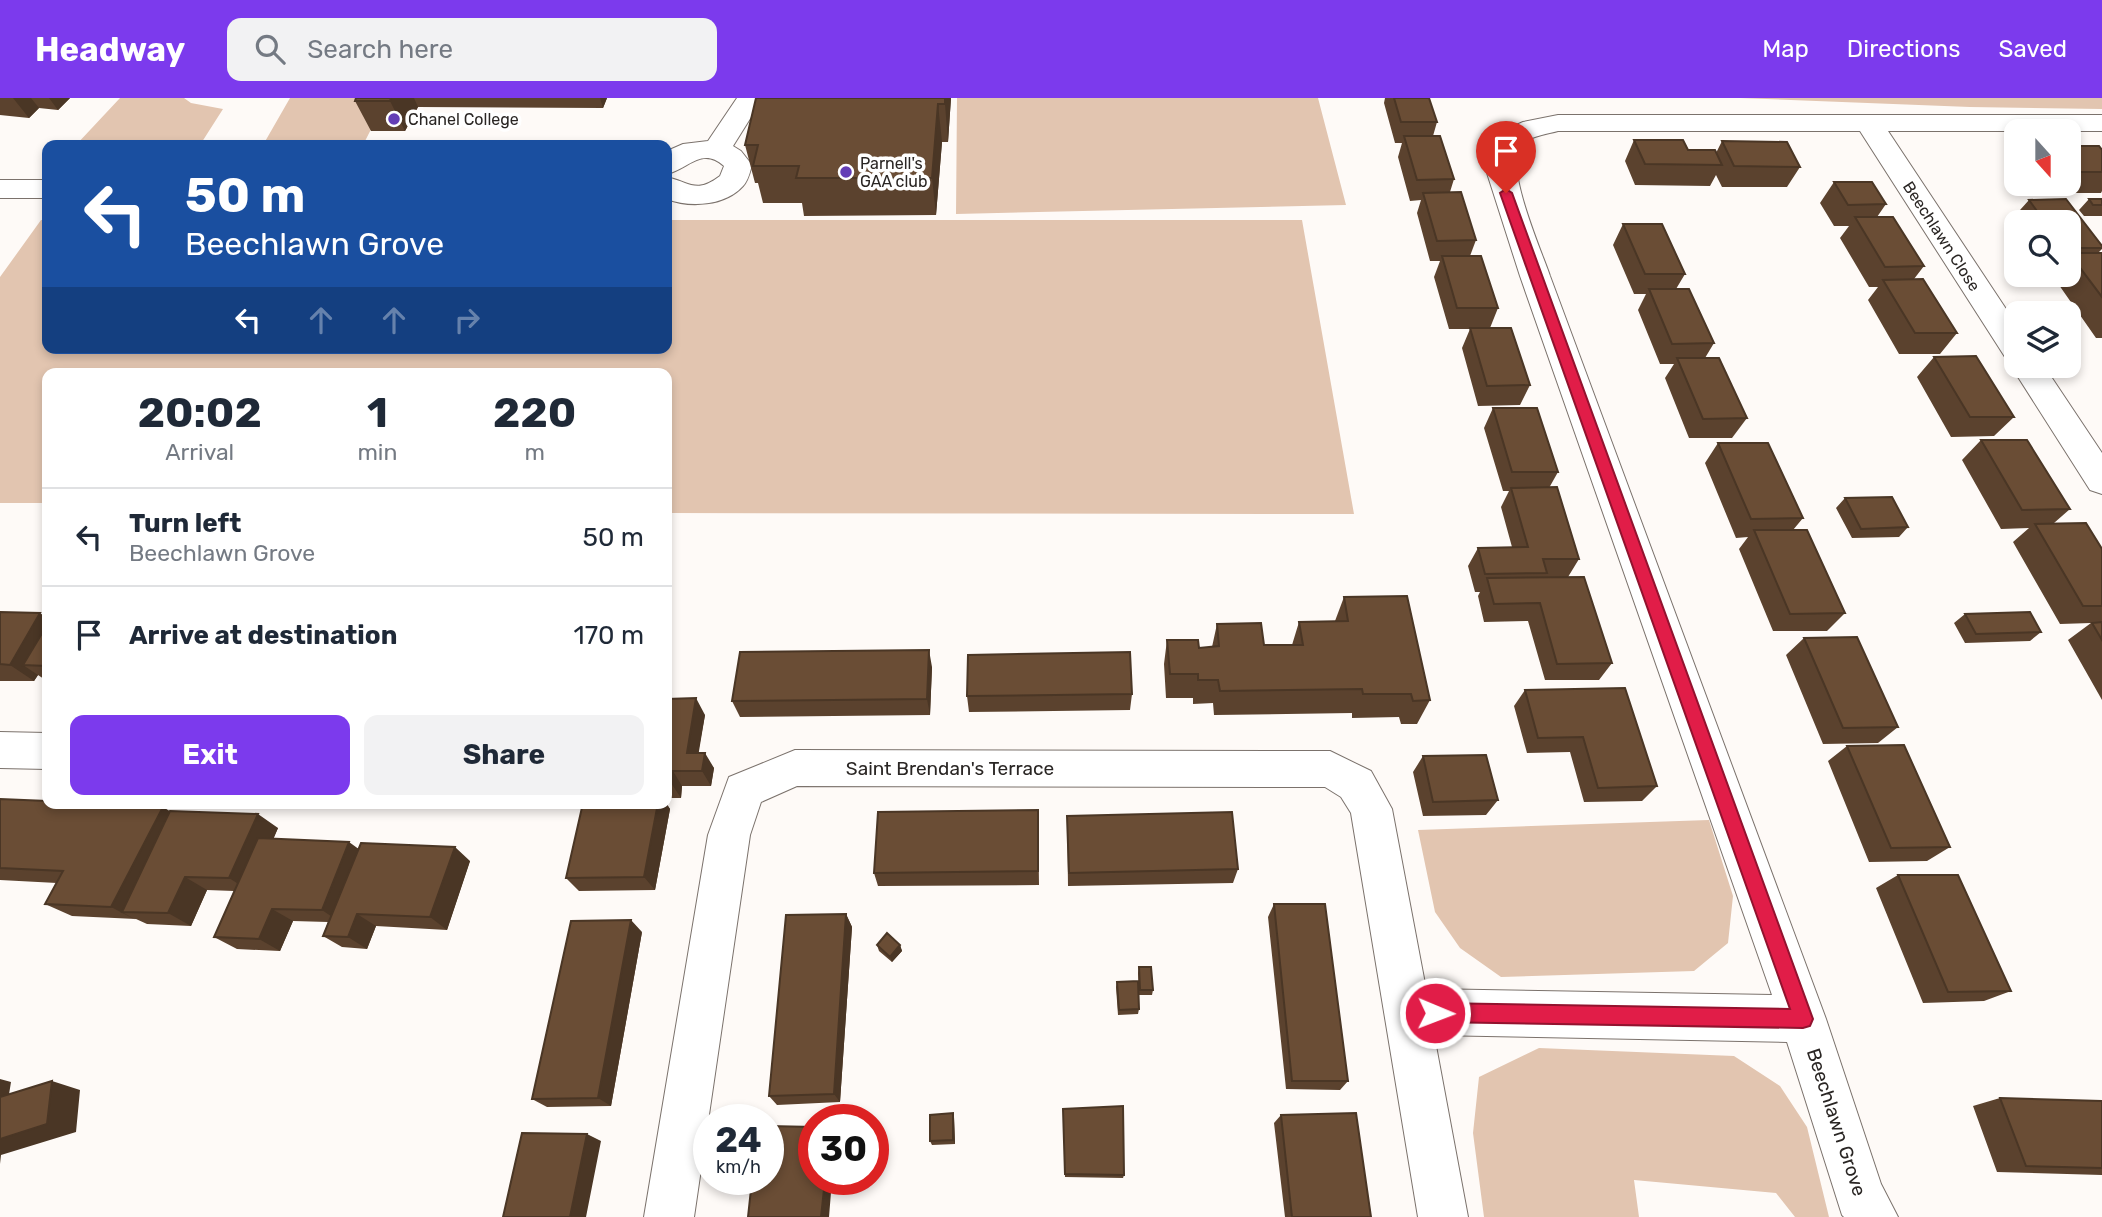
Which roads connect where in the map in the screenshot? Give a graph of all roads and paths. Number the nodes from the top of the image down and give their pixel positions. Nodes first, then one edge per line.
1 (750, 98) edge
2 (1868, 122) junction
3 (2102, 123) edge
4 (716, 150) junction
5 (672, 161) edge
6 (0, 189) edge
7 (42, 189) edge
8 (672, 190) edge
9 (2004, 331) edge
10 (2035, 378) edge
11 (2102, 481) edge
12 (0, 750) edge
13 (42, 751) edge
14 (1409, 1012) junction
15 (1803, 1019) junction
16 (669, 1217) edge
17 (1443, 1217) edge
18 (1873, 1217) edge

1 - 4 street
2 - 3 street
2 - 9 street, Beechlawn Close
2 - 15 street, Beechlawn Grove
4 - 5 street
4 - 8 street
6 - 7 street
10 - 11 street
12 - 13 street
14 - 15 street
14 - 16 street, Saint Brendan's Terrace
14 - 17 street, Saint Brendan's Terrace
15 - 18 street, Beechlawn Grove

